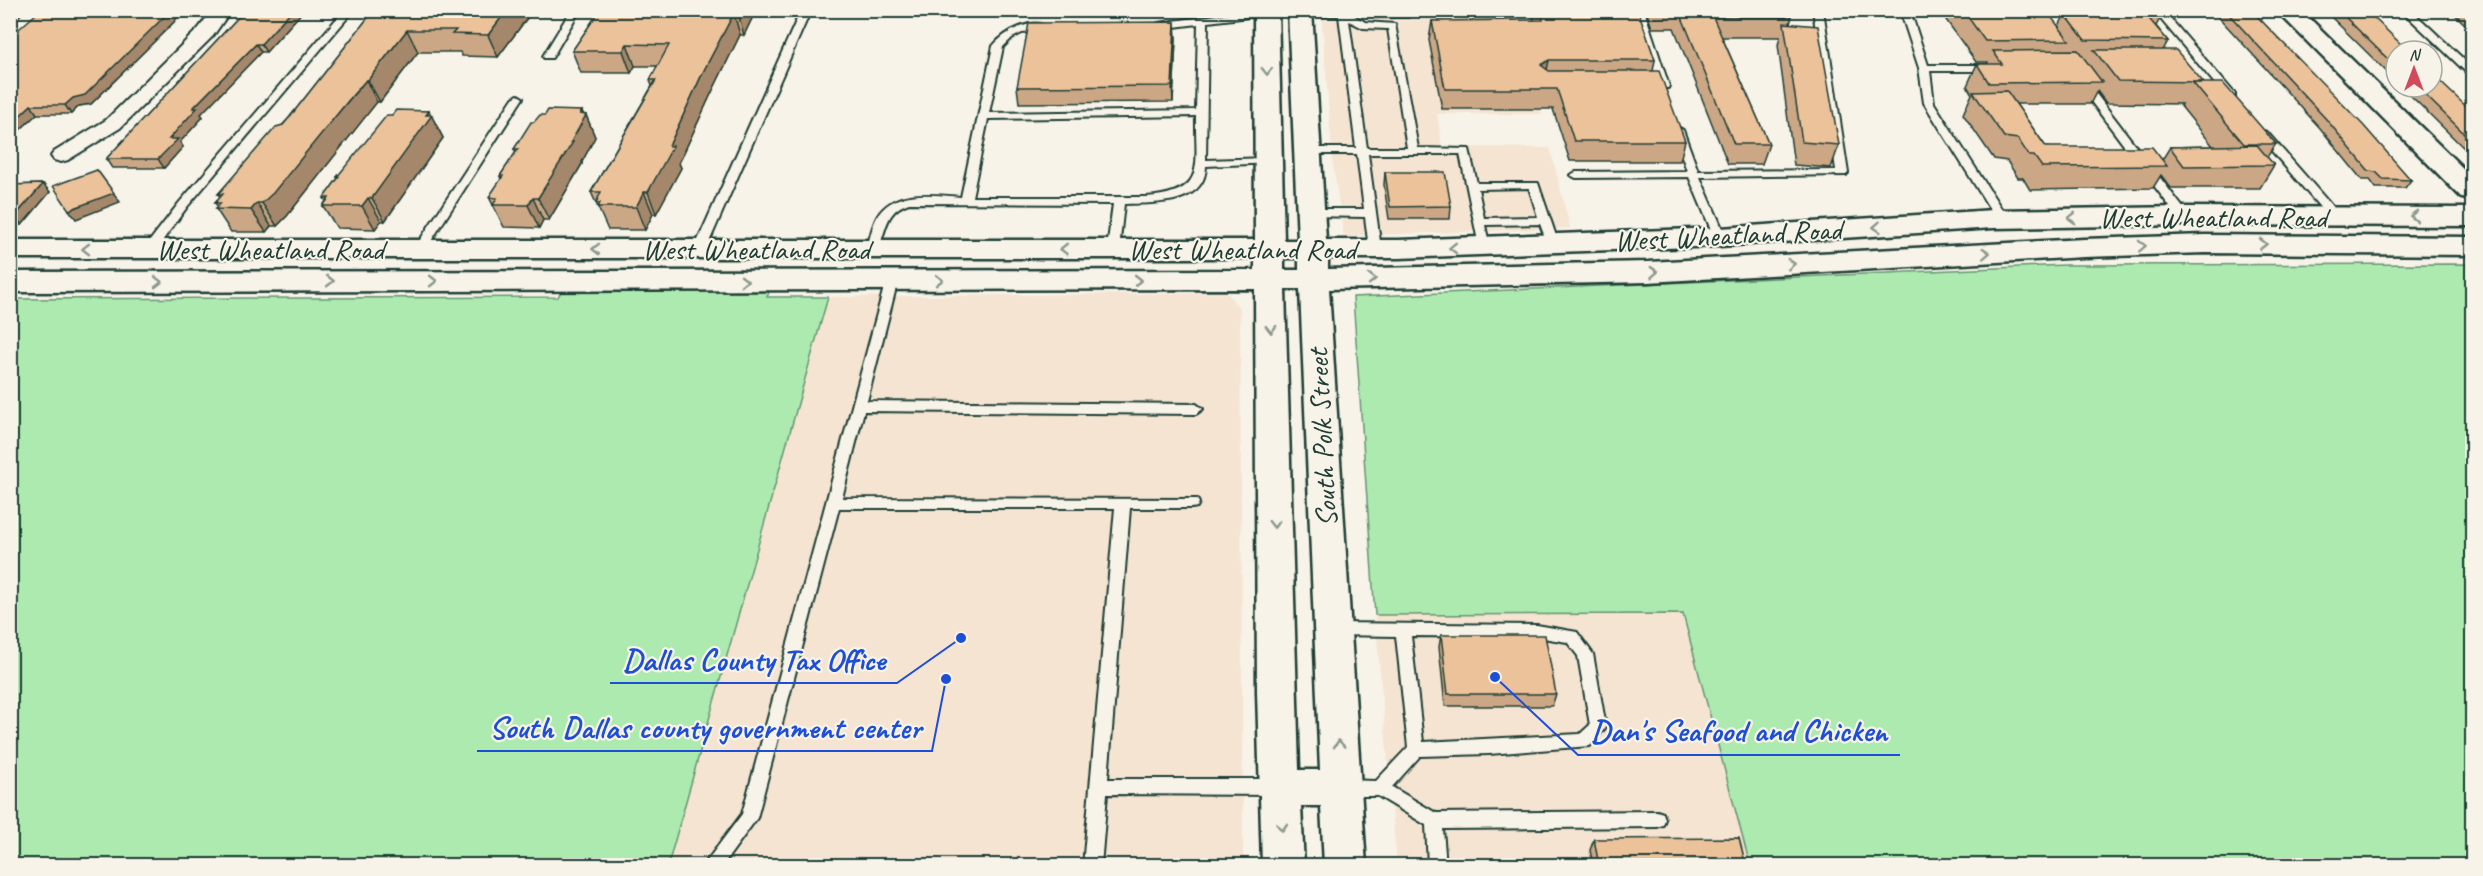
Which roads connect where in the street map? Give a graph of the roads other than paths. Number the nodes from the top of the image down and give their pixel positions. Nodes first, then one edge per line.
1 (14, 10) edge
2 (222, 10) edge
3 (350, 10) edge
4 (576, 10) edge
5 (806, 10) edge
6 (1640, 10) edge
7 (1818, 10) edge
8 (1905, 10) edge
9 (2157, 10) edge
10 (2287, 10) edge
11 (2404, 10) edge
12 (1266, 11) edge
13 (1300, 11) edge
14 (1343, 13) junction
15 (10, 14) edge
16 (1203, 21) junction
17 (1149, 26) edge
18 (1059, 28) edge
19 (548, 56) dead end
20 (1924, 68) junction
21 (2003, 68) edge
22 (2472, 72) edge
23 (2078, 77) edge
24 (1652, 85) edge
25 (1664, 85) junction
26 (1667, 96) edge
27 (518, 98) dead end
28 (2241, 109) edge
29 (1202, 113) junction
30 (982, 116) junction
31 (1675, 118) edge
32 (2257, 127) edge
33 (1307, 151) junction
34 (1360, 151) junction
35 (1413, 151) junction
36 (61, 156) dead end
37 (1268, 161) junction
38 (1201, 163) junction
39 (1693, 174) junction
40 (1576, 175) dead end
41 (1472, 186) junction
42 (2472, 192) edge
43 (1119, 200) junction
44 (966, 201) junction
45 (1310, 213) junction
46 (1370, 213) junction
47 (2183, 216) junction
48 (2334, 216) junction
49 (2472, 217) edge
50 (2002, 219) junction
51 (1549, 233) junction
52 (1482, 235) junction
53 (1720, 237) junction
54 (2205, 244) junction
55 (2472, 246) edge
56 (10, 249) edge
57 (138, 249) junction
58 (407, 249) junction
59 (700, 249) junction
60 (873, 249) junction
61 (1113, 249) junction
62 (1375, 249) junction
63 (1270, 264) junction
64 (1312, 264) junction
65 (1732, 268) junction
66 (892, 280) junction
67 (375, 281) junction
68 (686, 281) junction
69 (10, 282) edge
70 (99, 282) junction
71 (860, 406) junction
72 (1196, 409) dead end
73 (834, 503) junction
74 (1123, 503) junction
75 (1192, 503) dead end
76 (1332, 629) junction
77 (1403, 630) junction
78 (1416, 749) junction
79 (1098, 786) junction
80 (1280, 788) junction
81 (1341, 788) junction
82 (1380, 789) junction
83 (1657, 819) dead end
84 (1434, 821) junction
85 (711, 866) edge
86 (1092, 866) edge
87 (1283, 866) edge
88 (1345, 866) edge
89 (1437, 866) edge

1 - 15 street
2 - 36 street
3 - 57 lane
4 - 19 lane
5 - 59 lane
6 - 25 lane
7 - 39 lane
8 - 20 lane
9 - 28 lane
10 - 42 main road
11 - 22 lane
12 - 13 main road
12 - 16 lane
12 -> 37 main road, South Polk Street
13 - 14 lane
13 - 33 main road, South Polk Street
14 - 34 lane
14 - 35 lane
16 - 17 lane
16 - 29 lane
18 - 30 lane
20 - 21 lane
20 - 50 lane
23 - 47 lane
24 - 25 lane
25 - 26 lane
27 - 58 lane
29 - 30 lane
29 - 38 lane
30 - 44 lane
31 - 39 lane
32 - 48 lane
33 - 34 lane
33 - 45 main road, South Polk Street
34 - 35 lane
34 - 46 lane
35 - 41 lane
37 - 38 lane
37 - 63 main road, South Polk Street
38 - 43 lane
39 - 40 lane
39 - 53 lane
41 - 51 lane
41 - 52 lane
43 - 44 lane
43 - 61 lane
44 - 60 lane
45 - 46 lane
45 - 64 main road, South Polk Street
46 - 62 lane
47 - 48 main road, West Wheatland Road
47 -> 50 main road, West Wheatland Road
47 - 54 main road
49 -> 48 main road, West Wheatland Road
50 -> 53 main road, West Wheatland Road
51 - 52 main road, West Wheatland Road
51 - 53 main road, West Wheatland Road
52 -> 62 main road, West Wheatland Road
53 - 65 main road
54 -> 55 main road, West Wheatland Road
65 -> 54 main road, West Wheatland Road
57 -> 56 main road, West Wheatland Road
57 - 58 main road, West Wheatland Road
57 - 70 main road
59 -> 58 main road, West Wheatland Road
58 - 67 main road
59 - 60 main road, West Wheatland Road
59 - 68 main road
61 -> 60 main road, West Wheatland Road
61 - 63 main road, West Wheatland Road
62 - 64 main road, West Wheatland Road
63 - 64 main road, West Wheatland Road
66 -> 63 main road, West Wheatland Road
63 -> 80 main road, South Polk Street
64 -> 65 main road, West Wheatland Road
64 - 76 main road, South Polk Street
68 -> 66 main road, West Wheatland Road
66 - 71 lane
67 -> 68 main road, West Wheatland Road
70 -> 67 main road, West Wheatland Road
69 - 70 main road, West Wheatland Road
71 - 72 lane
71 - 73 lane
73 - 74 lane
73 - 85 lane
74 - 75 lane
74 - 79 lane
76 - 77 lane
81 -> 76 main road, South Polk Street
77 - 78 lane
77 - 78 lane
78 - 82 lane
79 - 80 lane
79 - 86 lane
80 - 81 main road
80 -> 87 main road, South Polk Street
81 - 82 lane
81 - 88 main road, South Polk Street
82 - 84 lane
83 - 84 lane
84 - 89 lane

